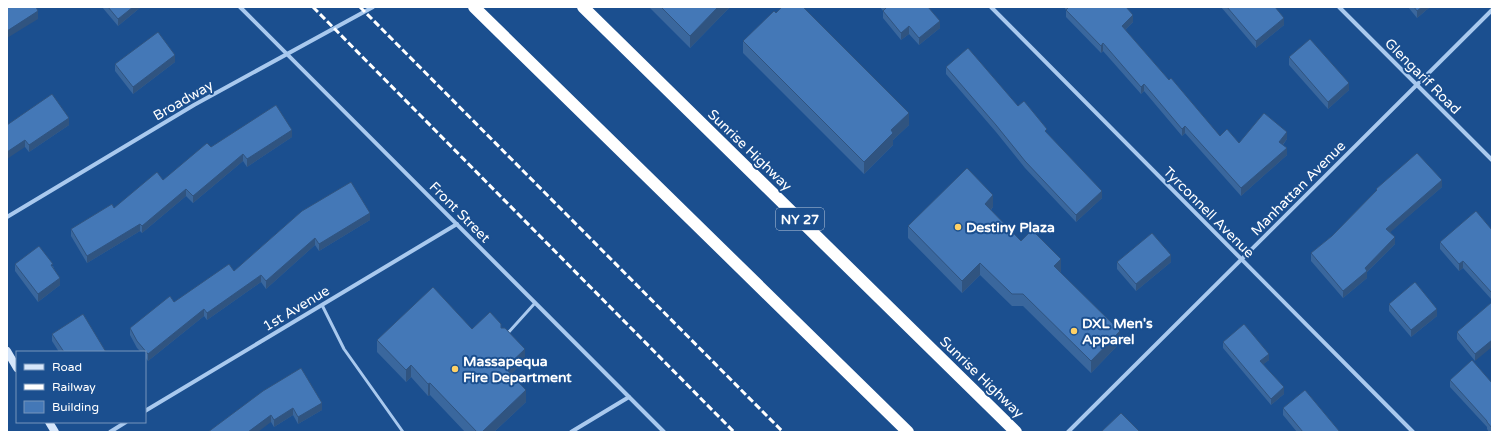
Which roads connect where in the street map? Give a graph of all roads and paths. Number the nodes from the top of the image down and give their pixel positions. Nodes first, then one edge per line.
1 (240, 7) edge
2 (374, 7) edge
3 (474, 7) edge
4 (583, 7) edge
5 (991, 7) edge
6 (1339, 7) edge
7 (1492, 10) edge
8 (287, 54) junction
9 (1417, 85) junction
10 (1492, 160) edge
11 (7, 217) edge
12 (458, 224) junction
13 (1241, 260) junction
14 (535, 303) junction
15 (322, 305) junction
16 (504, 338) edge
17 (7, 351) edge
18 (16, 366) edge
19 (629, 397) junction
20 (146, 410) edge
21 (50, 423) edge
22 (124, 423) edge
23 (55, 432) edge
24 (110, 432) edge
25 (403, 432) edge
26 (571, 432) edge
27 (664, 432) edge
28 (908, 432) edge
29 (1016, 432) edge
30 (1068, 432) edge
31 (1413, 432) edge

1 - 8 street, Front Street
2 - 8 street, Broadway
3 - 28 highway
4 - 29 highway, Sunrise Highway / NY 27
5 - 13 street, Tyrconnell Avenue
6 - 9 street, Glengarif Road
7 - 9 street, Manhattan Avenue
8 - 11 street, Broadway
8 - 12 street, Front Street
9 - 10 street, Glengarif Road
9 - 13 street, Manhattan Avenue
12 - 14 street, Front Street
12 - 15 street, 1st Avenue
13 - 30 street, Manhattan Avenue
13 - 31 street, Tyrconnell Avenue
14 - 16 lane
14 - 19 street, Front Street
15 - 20 street, 1st Avenue
15 - 25 lane
17 - 18 street
19 - 26 street
19 - 27 street, Front Street
21 - 23 street
22 - 24 street

